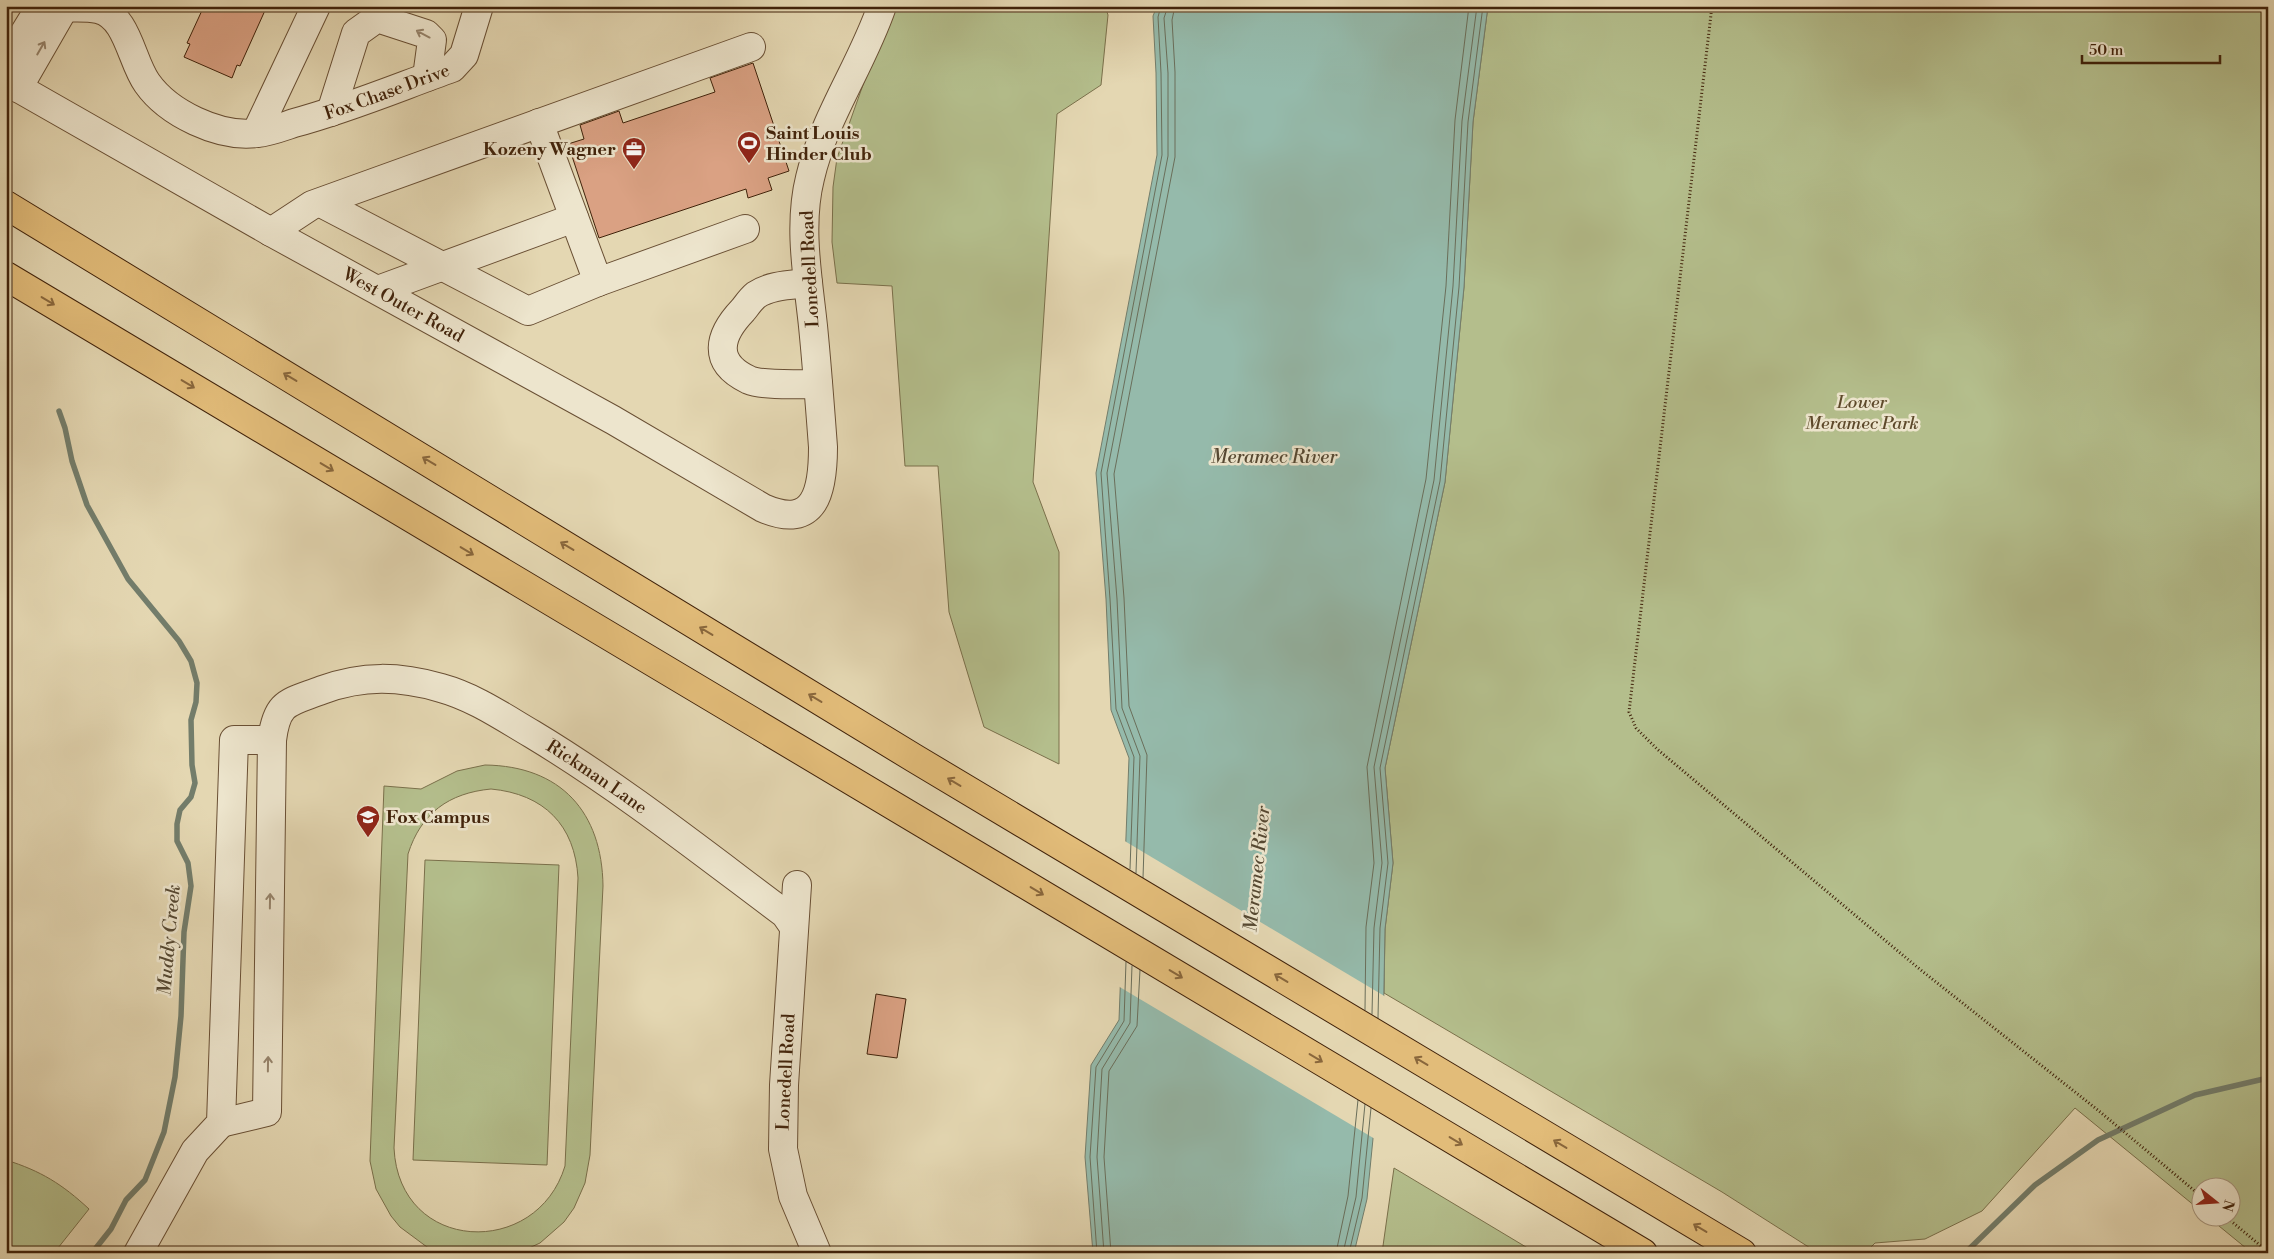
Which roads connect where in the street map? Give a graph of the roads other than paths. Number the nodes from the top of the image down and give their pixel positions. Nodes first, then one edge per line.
1 (316, 6) edge
2 (479, 6) edge
3 (882, 6) edge
4 (54, 7) edge
5 (751, 47) dead end
6 (6, 62) edge
7 (427, 78) junction
8 (12, 84) edge
9 (331, 112) junction
10 (539, 123) junction
11 (256, 134) junction
12 (321, 203) junction
13 (6, 205) edge
14 (574, 218) junction
15 (745, 229) dead end
16 (271, 232) junction
17 (442, 266) junction
18 (6, 276) edge
19 (598, 282) junction
20 (808, 283) junction
21 (378, 290) junction
22 (818, 384) junction
23 (805, 511) joint
24 (272, 740) junction
25 (797, 885) dead end
26 (794, 927) junction
27 (221, 1123) junction
28 (138, 1253) edge
29 (817, 1253) edge
30 (1643, 1253) edge
31 (1742, 1253) edge

1 - 11 street
2 - 7 street, Fox Chase Drive
3 - 20 street, Lonedell Road
4 - 6 street
8 -> 4 street
4 - 11 street, Fox Chase Drive
5 - 10 street
7 - 9 street, Fox Chase Drive
7 -> 9 street
8 - 16 street, West Outer Road
9 - 11 street, Fox Chase Drive
10 - 12 street
10 - 14 street
12 - 16 street
12 - 17 street
31 -> 13 highway
14 - 17 street
14 - 19 street
15 - 19 street
16 - 21 street, West Outer Road
17 - 19 street
17 - 21 street
18 -> 30 highway
20 - 22 street, Lonedell Road
20 - 22 street
21 - 23 street, West Outer Road
22 - 23 street, Lonedell Road
24 - 26 street, Rickman Lane
27 -> 24 street, Rickman Lane
24 - 27 street
25 - 26 street, Lonedell Road
26 - 29 street, Lonedell Road
27 - 28 street

